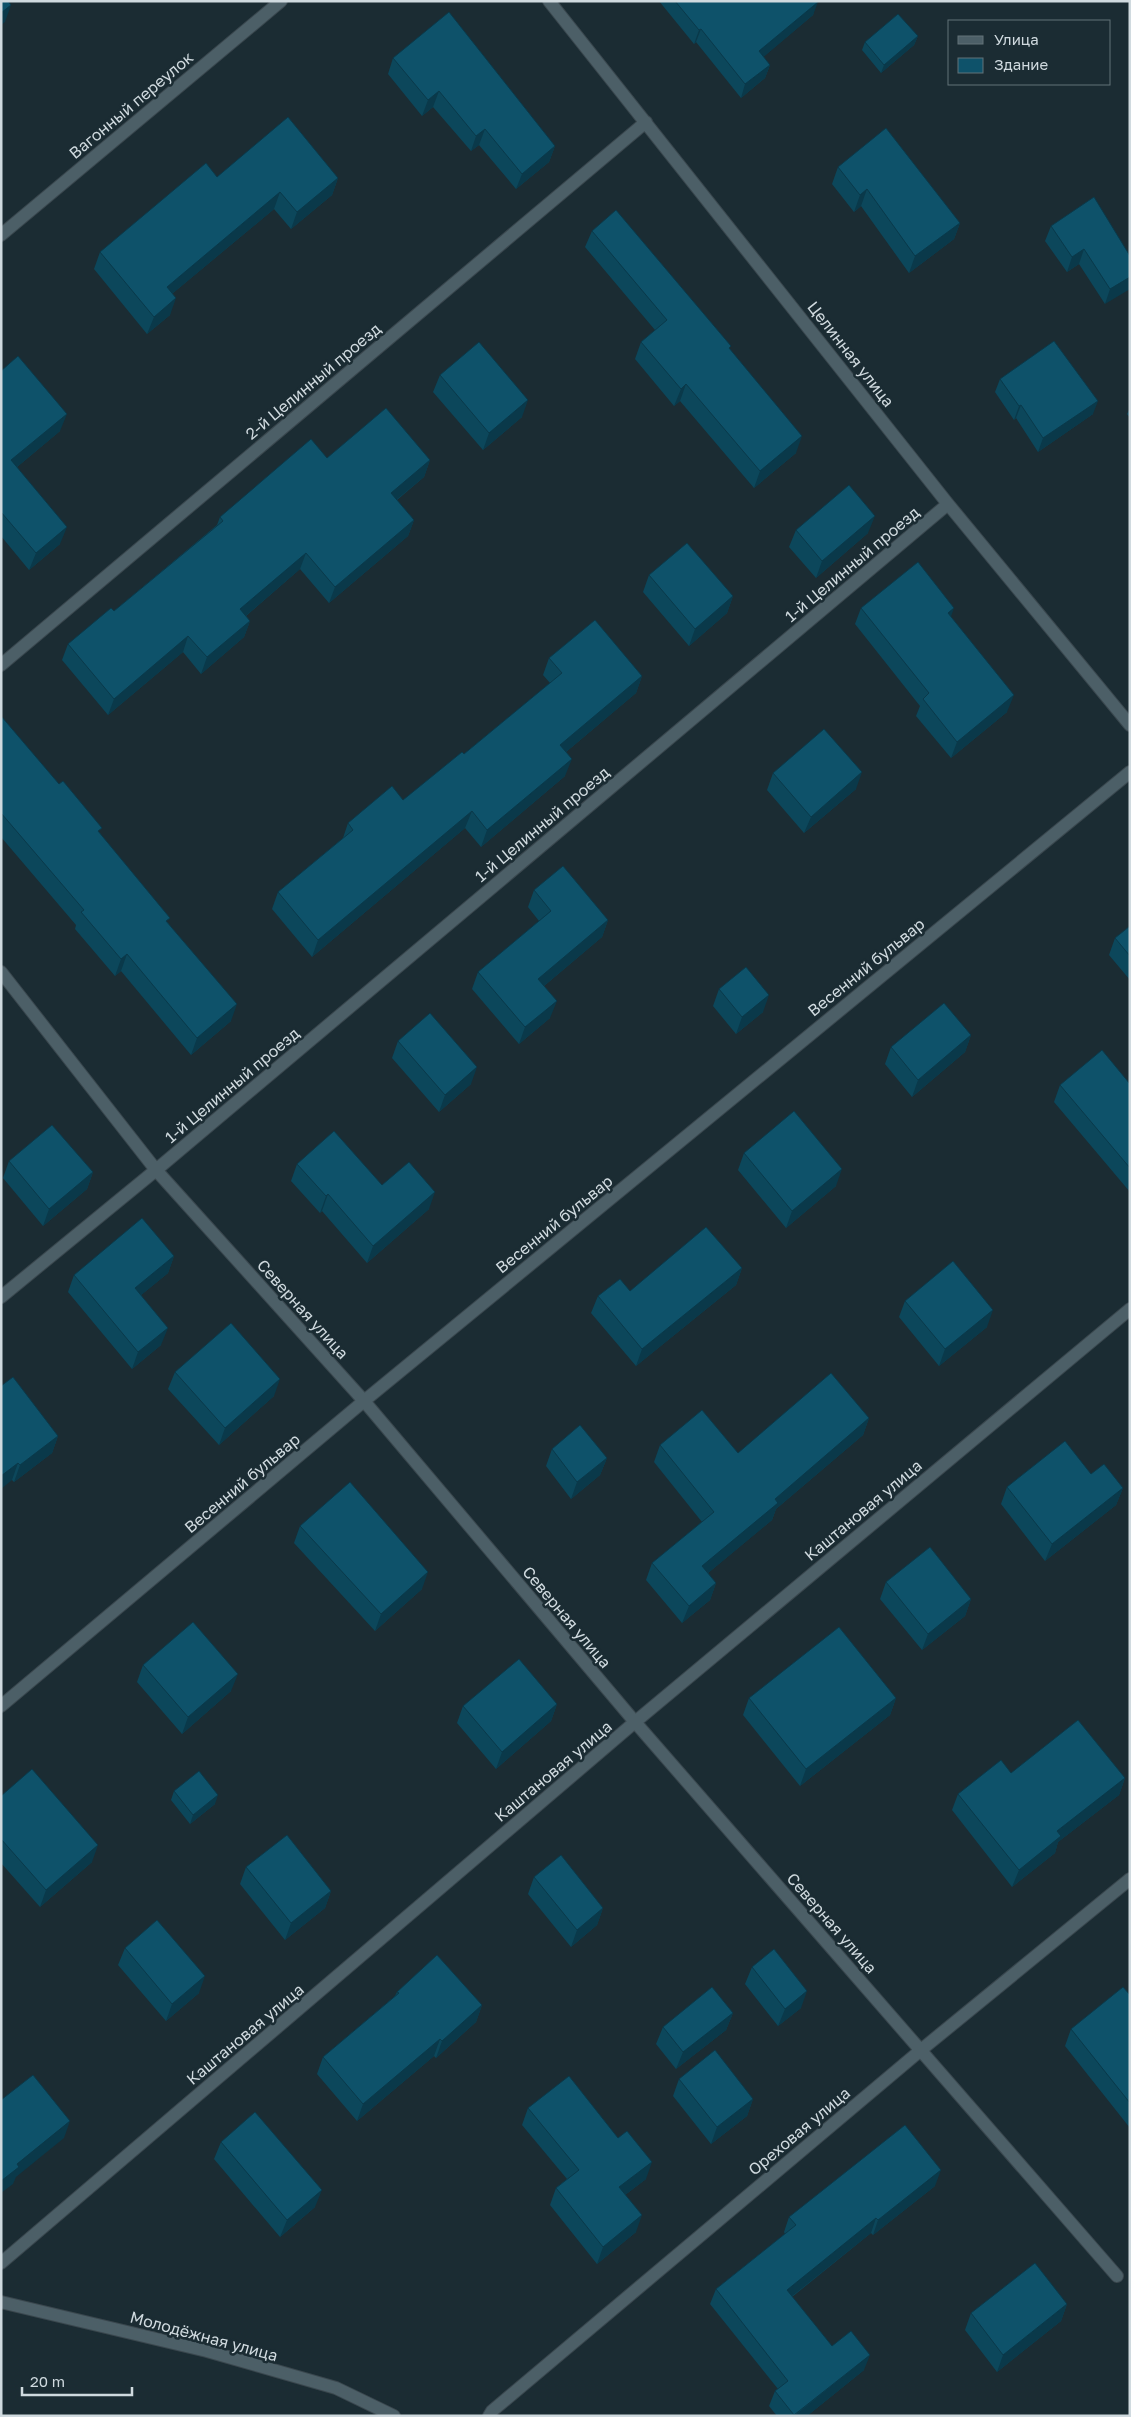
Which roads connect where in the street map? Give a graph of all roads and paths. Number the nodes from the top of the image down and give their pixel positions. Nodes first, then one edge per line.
1 (281, 1) edge
2 (549, 1) edge
3 (646, 122) junction
4 (1, 235) edge
5 (948, 504) junction
6 (1, 666) edge
7 (1130, 726) edge
8 (1130, 772) edge
9 (1, 972) edge
10 (156, 1170) junction
11 (1, 1297) edge
12 (1130, 1309) edge
13 (364, 1401) junction
14 (1, 1706) edge
15 (635, 1722) junction
16 (1130, 1879) edge
17 (921, 2050) junction
18 (1, 2263) edge
19 (1117, 2276) dead end
20 (1, 2302) edge
21 (490, 2413) edge
22 (394, 2416) edge

1 - 4 street, Вагонный переулок
2 - 3 street, Целинная улица
3 - 5 street, Целинная улица
3 - 6 street, 2-й Целинный проезд
5 - 7 street, Целинная улица
5 - 10 street, 1-й Целинный проезд
8 - 13 street, Весенний бульвар
9 - 10 street, Северная улица
10 - 11 street, 1-й Целинный проезд
10 - 13 street, Северная улица
12 - 15 street, Каштановая улица
13 - 14 street, Весенний бульвар
13 - 15 street, Северная улица
15 - 17 street, Северная улица
15 - 18 street, Каштановая улица
16 - 17 street, Ореховая улица
17 - 19 street, Северная улица
17 - 21 street, Ореховая улица
20 - 22 street, Молодёжная улица

